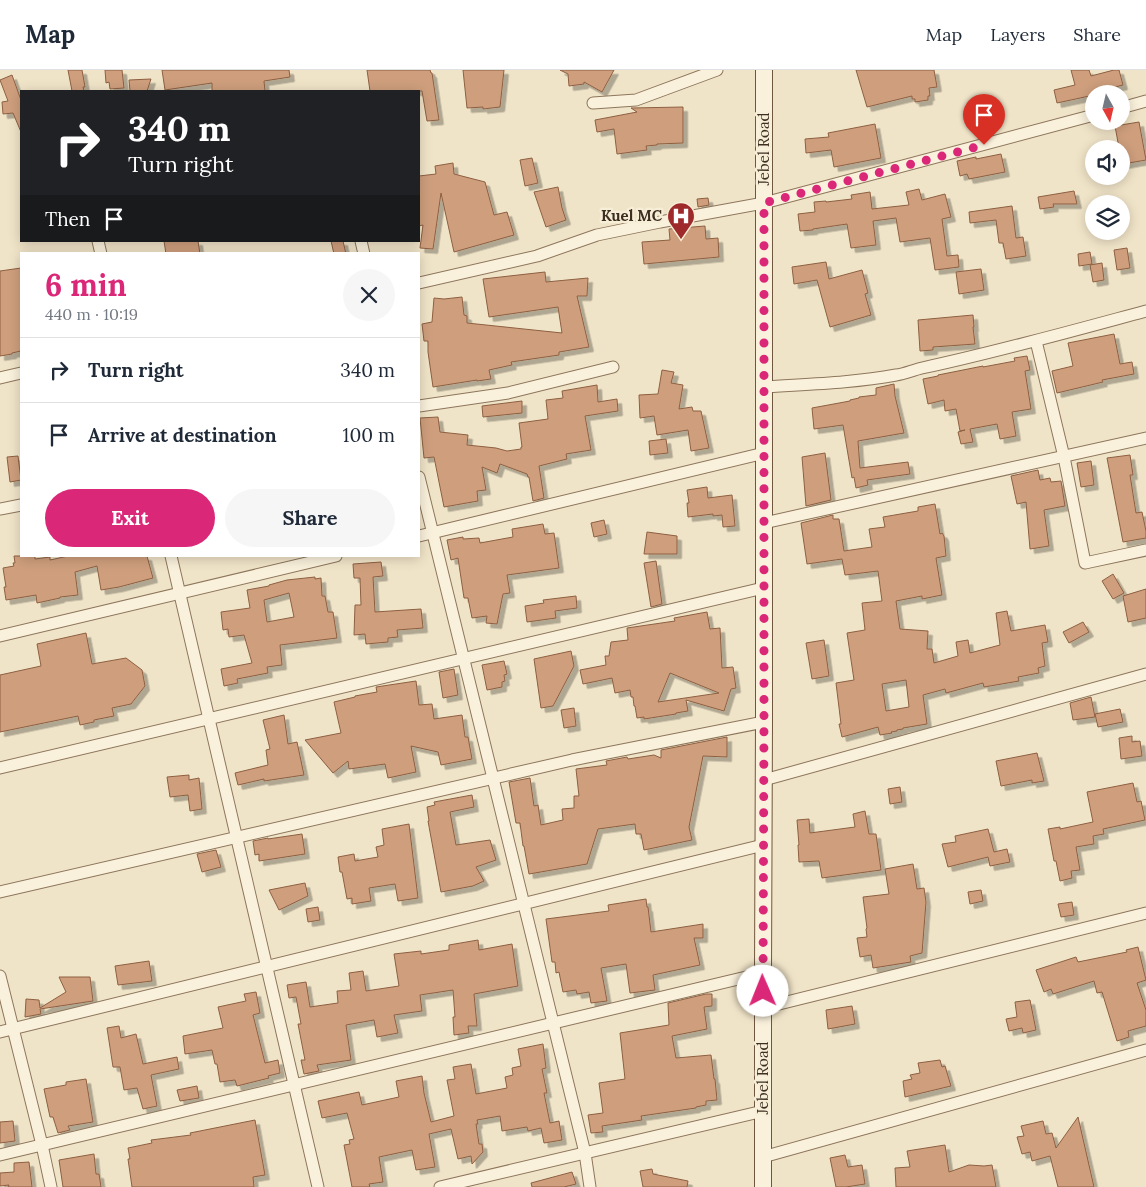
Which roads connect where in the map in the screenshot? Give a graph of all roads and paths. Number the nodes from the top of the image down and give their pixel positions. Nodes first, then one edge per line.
1 (717, 70) edge
2 (764, 70) edge
3 (1146, 101) edge
4 (593, 103) dead end
5 (1130, 105) edge
6 (1085, 117) edge
7 (764, 203) junction
8 (420, 284) edge
9 (1146, 310) edge
10 (1036, 341) junction
11 (613, 367) dead end
12 (20, 373) edge
13 (0, 378) edge
14 (764, 387) junction
15 (420, 406) edge
16 (1146, 438) edge
17 (764, 453) junction
18 (1064, 457) junction
19 (420, 482) edge
20 (20, 505) edge
21 (0, 509) edge
22 (764, 522) junction
23 (432, 533) junction
24 (420, 536) edge
25 (1146, 550) edge
26 (172, 557) edge
27 (332, 557) edge
28 (764, 588) junction
29 (180, 593) junction
30 (0, 636) edge
31 (463, 659) junction
32 (1146, 674) edge
33 (209, 719) junction
34 (764, 722) junction
35 (0, 768) edge
36 (492, 778) junction
37 (764, 780) junction
38 (237, 837) junction
39 (763, 845) junction
40 (0, 892) edge
41 (524, 904) junction
42 (1146, 913) edge
43 (267, 967) junction
44 (763, 973) junction
45 (0, 976) edge
46 (763, 1008) junction
47 (553, 1023) junction
48 (12, 1029) junction
49 (0, 1032) edge
50 (1146, 1050) edge
51 (294, 1085) junction
52 (763, 1112) junction
53 (42, 1145) junction
54 (585, 1153) junction
55 (0, 1155) edge
56 (763, 1157) junction
57 (51, 1187) edge
58 (318, 1187) edge
59 (440, 1187) edge
60 (590, 1187) edge
61 (763, 1187) edge

1 - 4 street
2 - 7 main road, Jebel Road
3 - 5 street
6 - 7 street
7 - 8 street
7 - 14 main road, Jebel Road
9 - 10 street
10 - 14 street
10 - 18 street
11 - 15 street
12 - 13 street
14 - 17 main road, Jebel Road
16 - 18 street
17 - 22 main road, Jebel Road
17 - 23 street
18 - 22 street
18 - 25 street
19 - 23 street
20 - 21 street
22 - 28 main road, Jebel Road
23 - 24 street
23 - 31 street
26 - 29 street
27 - 29 street
28 - 31 street
28 - 34 main road, Jebel Road
29 - 30 street
29 - 33 street
31 - 33 street
31 - 36 street
32 - 37 street
33 - 35 street
33 - 38 street
34 - 36 street
34 - 37 main road, Jebel Road
36 - 38 street
36 - 41 street
37 - 39 main road, Jebel Road
38 - 40 street
38 - 43 street
39 - 41 street
39 - 44 main road, Jebel Road
41 - 43 street
41 - 47 street
42 - 46 street
43 - 48 street
43 - 51 street
44 - 46 main road, Jebel Road
44 - 47 street
45 - 48 street
46 - 52 main road, Jebel Road
47 - 51 street
47 - 54 street
48 - 49 street
48 - 53 street
50 - 56 street
51 - 53 street
51 - 58 street
52 - 54 street
52 - 56 main road, Jebel Road
53 - 55 street
53 - 57 street
54 - 59 street
54 - 60 street
56 - 61 main road, Jebel Road

